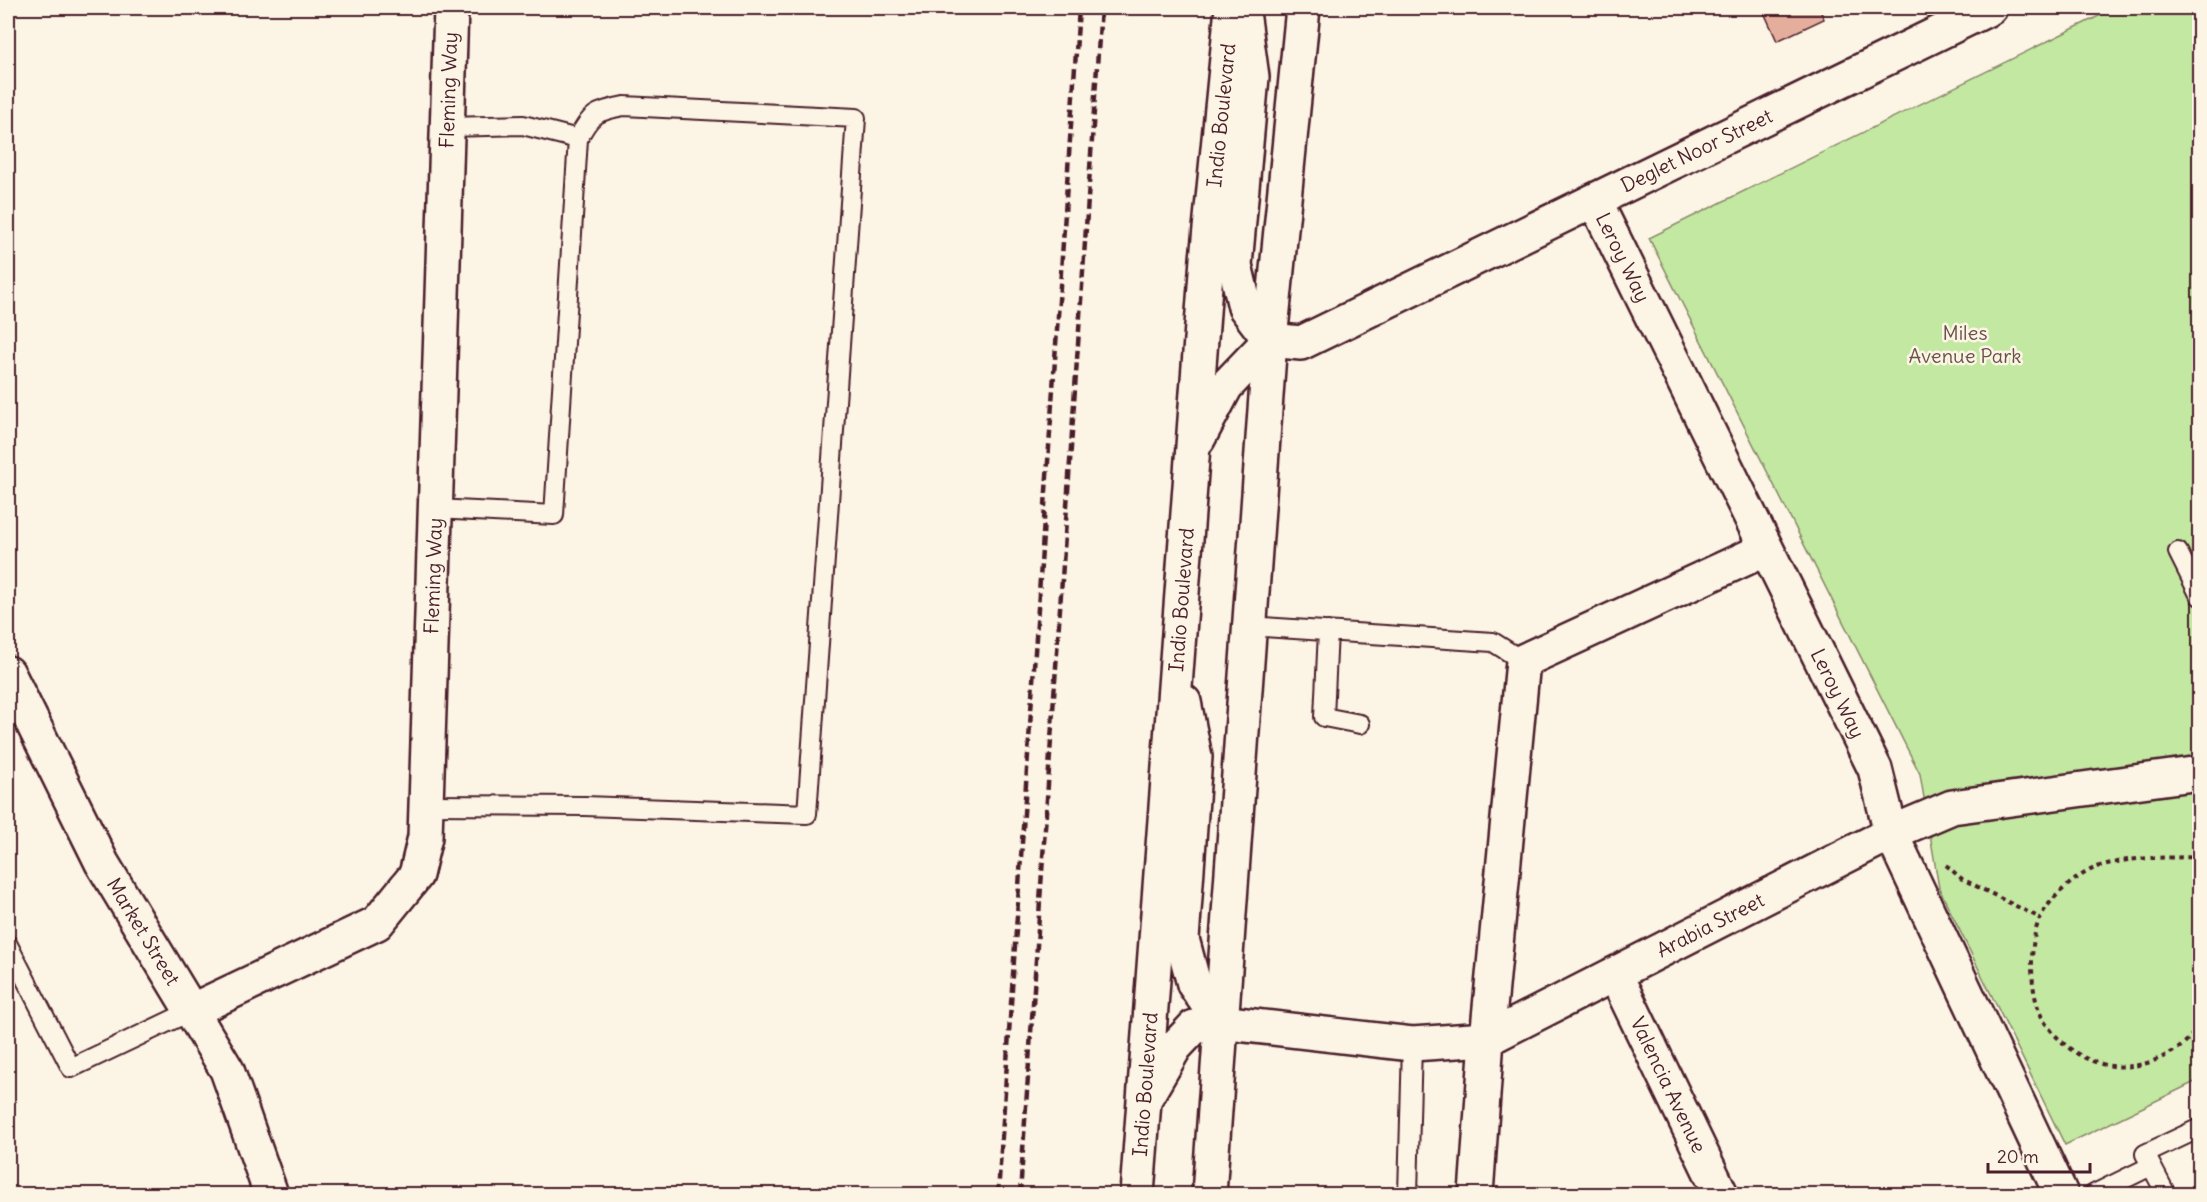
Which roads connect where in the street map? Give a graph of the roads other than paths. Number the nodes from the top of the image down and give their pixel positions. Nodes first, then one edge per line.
1 (451, 8) edge
2 (1232, 8) edge
3 (1242, 8) edge
4 (1303, 8) edge
5 (1990, 8) edge
6 (447, 127) junction
7 (578, 139) junction
8 (1595, 201) junction
9 (1270, 340) junction
10 (1192, 451) junction
11 (435, 509) junction
12 (1766, 549) junction
13 (2178, 552) dead end
14 (2199, 596) edge
15 (1248, 626) junction
16 (1328, 630) junction
17 (1176, 656) junction
18 (1523, 661) junction
19 (8, 673) edge
20 (1360, 724) dead end
21 (2199, 773) edge
22 (426, 806) junction
23 (1891, 833) junction
24 (8, 945) edge
25 (1615, 974) junction
26 (191, 1011) junction
27 (1220, 1022) junction
28 (1487, 1039) junction
29 (1412, 1044) junction
30 (1143, 1102) junction
31 (2199, 1128) edge
32 (2151, 1166) junction
33 (271, 1194) edge
34 (1137, 1194) edge
35 (1209, 1194) edge
36 (1408, 1194) edge
37 (1476, 1194) edge
38 (1721, 1194) edge
39 (2061, 1194) edge
40 (2094, 1194) edge
41 (2166, 1194) edge

1 - 6 street, Fleming Way
2 - 10 street, Indio Boulevard
3 - 9 street
4 - 9 street
5 - 8 street, Deglet Noor Street
6 - 7 lane
6 - 11 street, Fleming Way
7 - 11 lane
7 - 22 lane
8 - 9 street, Deglet Noor Street
8 - 12 street, Leroy Way
9 - 10 street
9 - 15 street
10 - 17 street, Indio Boulevard
11 - 22 street, Fleming Way
12 - 18 street
12 - 23 street, Leroy Way
13 - 14 lane
15 - 16 lane
15 - 27 street
16 - 18 lane
16 - 20 lane
17 - 27 street
17 - 30 street, Indio Boulevard
18 - 28 street
19 - 26 street, Market Street
21 - 23 street, Arabia Street
22 - 26 street, Fleming Way
23 - 25 street, Arabia Street
23 - 39 street, Leroy Way
24 - 26 lane
25 - 28 street, Arabia Street
25 - 38 street, Valencia Avenue
26 - 33 street, Market Street
27 - 29 street, Arabia Street
27 - 30 street
27 - 35 street
28 - 29 street, Arabia Street
28 - 37 street
29 - 36 lane
30 - 34 street, Indio Boulevard
31 - 32 lane
32 - 40 lane
32 - 41 lane

